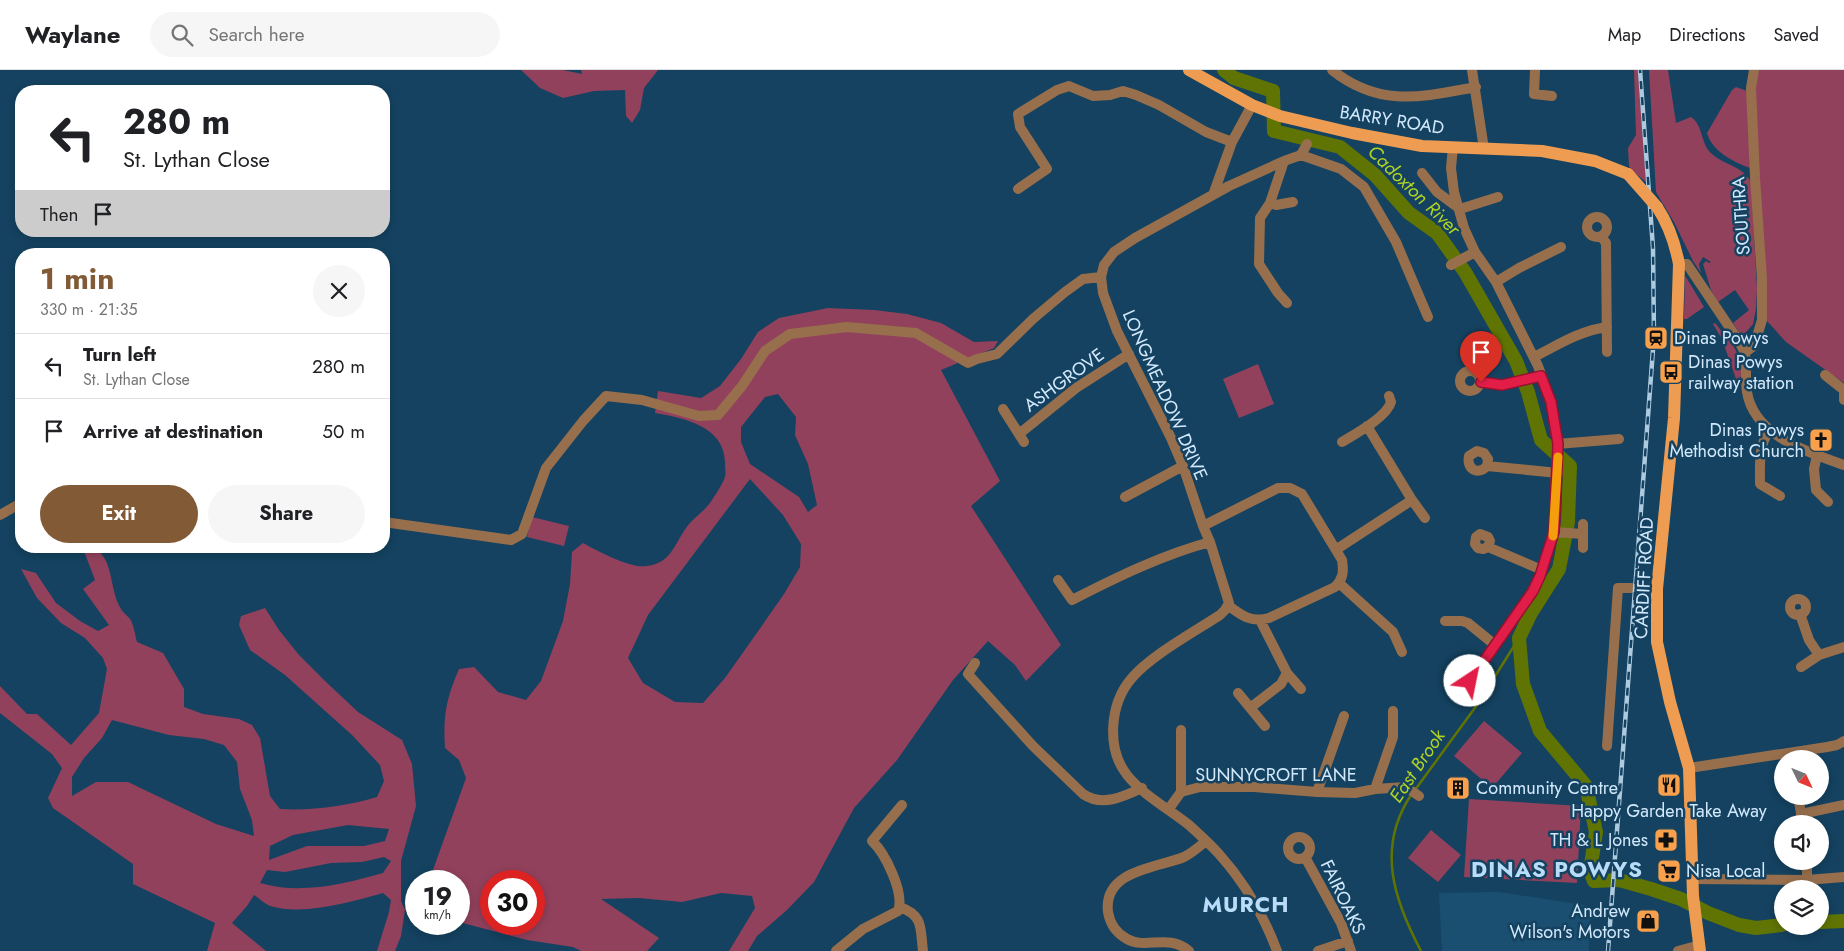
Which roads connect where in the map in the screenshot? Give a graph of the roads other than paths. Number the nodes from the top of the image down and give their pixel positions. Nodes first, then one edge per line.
1 (1189, 70) edge
2 (1332, 70) edge
3 (1472, 70) edge
4 (1535, 70) edge
5 (1754, 70) edge
6 (1476, 87) junction
7 (1552, 96) dead end
8 (1252, 105) junction
9 (1232, 142) junction
10 (1307, 144) dead end
11 (1453, 146) junction
12 (1484, 149) junction
13 (1301, 155) junction
14 (1284, 161) junction
15 (1422, 173) dead end
16 (1628, 174) joint
17 (1018, 189) dead end
18 (1213, 195) junction
19 (1498, 197) dead end
20 (1293, 202) dead end
21 (1270, 203) junction
22 (1460, 209) junction
23 (1601, 236) dead end
24 (1561, 247) dead end
25 (1476, 252) junction
26 (1679, 264) junction
27 (1451, 265) dead end
28 (1101, 277) junction
29 (1496, 282) junction
30 (1287, 303) dead end
31 (1428, 317) dead end
32 (1607, 327) junction
33 (1607, 352) dead end
34 (1744, 353) junction
35 (1129, 354) junction
36 (1534, 358) junction
37 (1825, 375) dead end
38 (1541, 376) junction
39 (1481, 382) dead end
40 (1389, 396) dead end
41 (1844, 400) edge
42 (1003, 409) dead end
43 (1367, 426) junction
44 (1770, 430) junction
45 (1619, 439) dead end
46 (1342, 442) dead end
47 (1558, 444) junction
48 (1817, 456) junction
49 (1844, 465) edge
50 (1183, 466) junction
51 (1487, 466) dead end
52 (1558, 473) junction
53 (1780, 496) dead end
54 (1126, 497) dead end
55 (1412, 500) junction
56 (1828, 502) dead end
57 (15, 506) edge
58 (0, 515) edge
59 (1424, 518) dead end
60 (390, 523) edge
61 (1203, 526) junction
62 (1563, 533) junction
63 (1210, 542) junction
64 (1488, 546) dead end
65 (1583, 548) dead end
66 (1337, 549) junction
67 (1542, 570) junction
68 (1058, 580) dead end
69 (1340, 583) junction
70 (1658, 589) junction
71 (1229, 606) junction
72 (1800, 614) dead end
73 (1260, 620) junction
74 (1445, 621) dead end
75 (1495, 645) junction
76 (1844, 647) edge
77 (1402, 652) dead end
78 (1819, 655) junction
79 (975, 663) dead end
80 (1800, 667) dead end
81 (1287, 674) junction
82 (1470, 681) dead end
83 (1301, 689) dead end
84 (1238, 693) dead end
85 (1250, 708) junction
86 (1393, 711) dead end
87 (1344, 716) dead end
88 (1265, 726) dead end
89 (1181, 730) dead end
90 (1844, 741) edge
91 (1607, 746) dead end
92 (1816, 750) edge
93 (1774, 758) edge
94 (1689, 768) junction
95 (1142, 788) junction
96 (1375, 789) junction
97 (1181, 792) junction
98 (1317, 792) junction
99 (1419, 796) dead end
100 (902, 805) dead end
101 (1844, 805) edge
102 (1168, 810) junction
103 (1814, 815) edge
104 (1206, 841) junction
105 (1306, 857) dead end
106 (1807, 870) edge
107 (1844, 877) edge
108 (1693, 879) junction
109 (1807, 880) junction
110 (900, 907) junction
111 (1350, 946) edge
112 (1135, 947) edge
113 (1700, 948) edge
114 (836, 951) edge
115 (923, 951) edge
116 (1189, 951) edge
117 (1277, 951) edge
118 (1318, 951) edge
119 (1678, 951) edge

1 - 8 main road, BARRY ROAD
2 - 6 street
3 - 6 street
4 - 7 street
5 - 34 street, SOUTHRA
6 - 12 street
8 - 9 street
8 - 11 main road, BARRY ROAD
9 - 17 street
9 - 18 street
10 - 13 street
11 - 12 main road, BARRY ROAD
11 - 22 street
12 - 16 main road, BARRY ROAD
13 - 14 street
13 - 31 street
14 - 18 street
14 - 21 street
15 - 22 street
16 - 26 main road, CARDIFF ROAD, bridge
18 - 28 street
19 - 22 street
20 - 21 street
21 - 30 street
22 - 25 street
23 - 32 street
24 - 29 street
25 - 27 street
25 - 29 street
26 - 34 street
26 - 70 main road, CARDIFF ROAD
28 - 35 street, LONGMEADOW DRIVE
28 - 60 street
29 - 36 street
32 - 33 street
32 - 36 street
34 - 44 street
35 - 42 street, ASHGROVE
35 - 50 street, LONGMEADOW DRIVE
36 - 38 street
37 - 41 street
38 - 39 street
38 - 47 street
40 - 43 street
43 - 46 street
43 - 55 street
44 - 48 street
44 - 53 street
45 - 47 street
47 - 52 street
48 - 49 street
48 - 56 street
50 - 54 street
50 - 61 street, LONGMEADOW DRIVE
51 - 52 street
52 - 62 street
55 - 59 street
55 - 66 street
57 - 58 street
61 - 63 street, LONGMEADOW DRIVE
61 - 66 street
62 - 65 street
62 - 67 street
63 - 68 street
63 - 71 street, LONGMEADOW DRIVE
64 - 67 street
66 - 69 street
67 - 75 street
69 - 73 street
69 - 77 street
70 - 91 street
70 - 94 main road, CARDIFF ROAD
71 - 73 street
71 - 95 street
72 - 78 street
73 - 81 street
74 - 75 street
75 - 82 street
76 - 78 street
78 - 80 street
79 - 95 street
81 - 83 street
81 - 85 street
84 - 85 street
85 - 88 street
86 - 96 street
87 - 98 street
89 - 97 street
90 - 92 street
93 - 94 street
94 - 108 main road, CARDIFF ROAD
95 - 102 street
96 - 98 street, SUNNYCROFT LANE
96 - 99 street, SUNNYCROFT LANE
97 - 98 street, SUNNYCROFT LANE
97 - 102 street, SUNNYCROFT LANE
100 - 110 street
101 - 103 street
102 - 104 street
104 - 112 street
104 - 117 street
105 - 111 street, FAIROAKS
106 - 109 street
107 - 109 street
108 - 109 street
108 - 113 main road, CARDIFF ROAD
110 - 114 street
110 - 115 street
111 - 118 street
112 - 116 street
113 - 119 street

